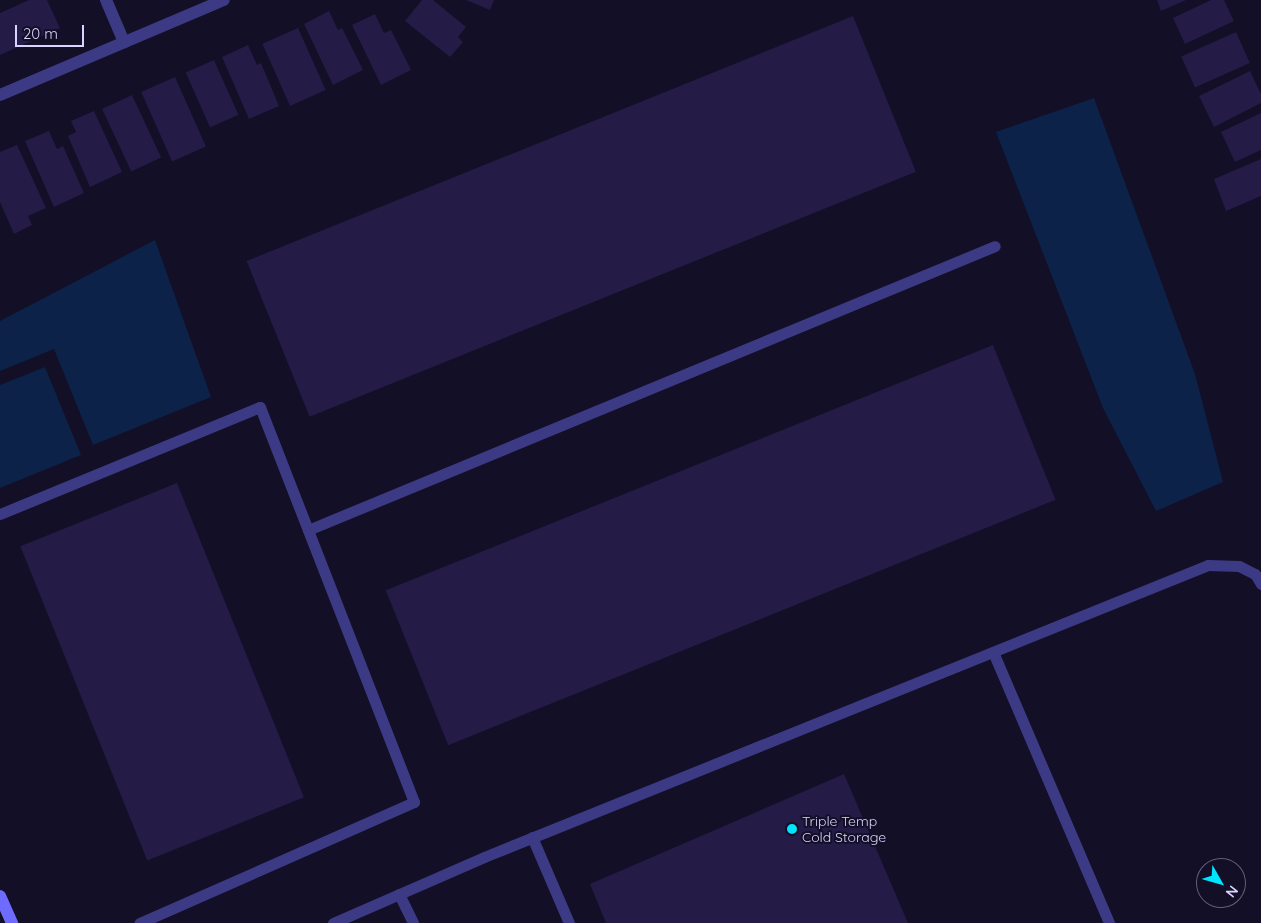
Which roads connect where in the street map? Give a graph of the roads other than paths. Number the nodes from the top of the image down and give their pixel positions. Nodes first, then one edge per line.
1 (106, 0) edge
2 (224, 0) edge
3 (124, 42) junction
4 (0, 95) edge
5 (995, 246) dead end
6 (0, 514) edge
7 (308, 530) junction
8 (1261, 584) edge
9 (993, 652) junction
10 (532, 837) junction
11 (399, 894) junction
12 (0, 896) edge
13 (12, 923) edge
14 (140, 923) edge
15 (333, 923) edge
16 (413, 923) edge
17 (569, 923) edge
18 (1109, 923) edge

1 - 3 street
2 - 3 street
3 - 4 street
5 - 7 lane
6 - 7 lane
7 - 14 lane
8 - 9 lane
9 - 10 lane
9 - 18 lane
10 - 11 lane
10 - 17 lane
11 - 15 lane
11 - 16 lane
12 - 13 street

